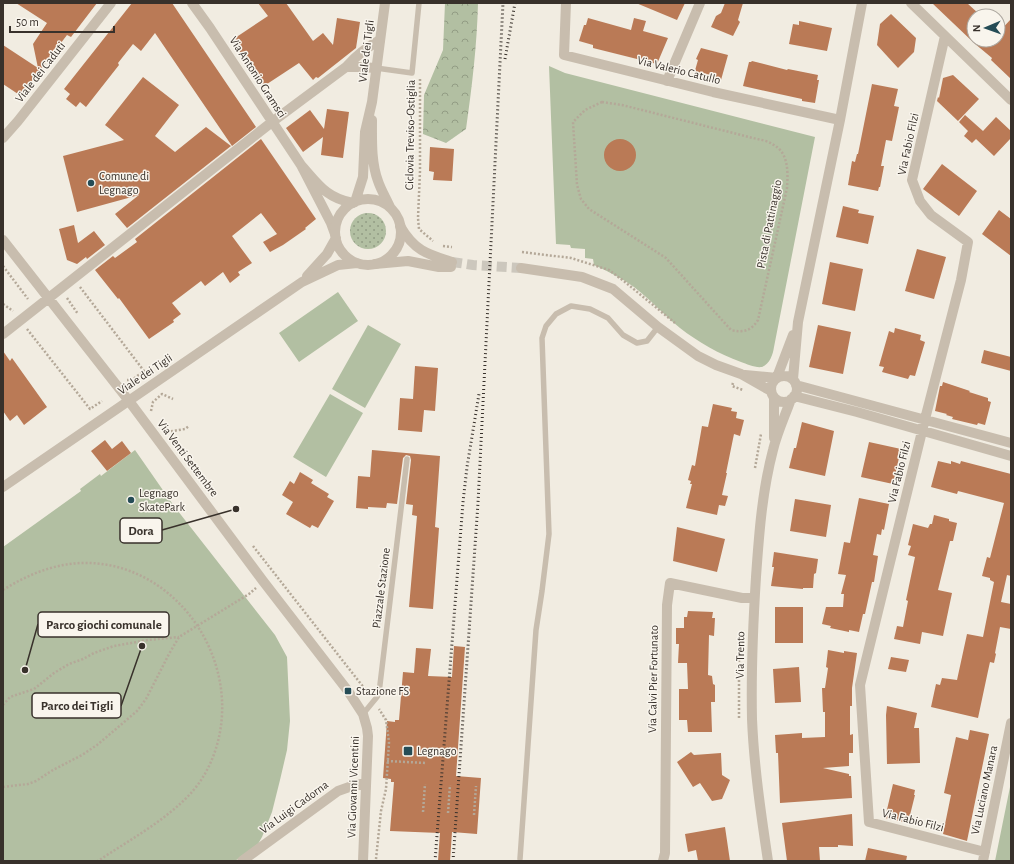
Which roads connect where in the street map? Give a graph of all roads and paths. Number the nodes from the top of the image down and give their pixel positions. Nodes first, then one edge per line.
1 (111, 3) edge
2 (192, 3) edge
3 (385, 3) edge
4 (419, 3) edge
5 (566, 3) edge
6 (700, 3) edge
7 (862, 3) edge
8 (911, 3) edge
9 (945, 36) junction
10 (380, 40) junction
11 (346, 67) junction
12 (376, 68) junction
13 (420, 78) dead end
14 (667, 81) junction
15 (1010, 96) edge
16 (372, 102) junction
17 (840, 120) junction
18 (272, 122) junction
19 (3, 138) edge
20 (301, 165) junction
21 (581, 199) joint
22 (354, 202) junction
23 (391, 208) junction
24 (400, 226) junction
25 (335, 236) junction
26 (3, 240) edge
27 (435, 243) dead end
28 (440, 244) dead end
29 (452, 247) dead end
30 (356, 263) junction
31 (375, 264) junction
32 (3, 266) edge
33 (521, 268) tunnel mouth
34 (4, 270) edge
35 (74, 278) junction
36 (302, 282) junction
37 (28, 299) dead end
38 (48, 299) junction
39 (3, 304) edge
40 (13, 311) dead end
41 (798, 322) junction
42 (658, 327) junction
43 (27, 330) dead end
44 (3, 334) edge
45 (741, 374) junction
46 (777, 377) junction
47 (126, 380) dead end
48 (794, 382) junction
49 (732, 386) dead end
50 (745, 391) dead end
51 (772, 394) junction
52 (793, 398) junction
53 (173, 399) dead end
54 (102, 401) dead end
55 (129, 401) junction
56 (861, 401) junction
57 (152, 412) dead end
58 (857, 412) junction
59 (925, 419) junction
60 (189, 426) dead end
61 (163, 427) dead end
62 (922, 431) junction
63 (167, 432) junction
64 (172, 438) dead end
65 (1011, 443) edge
66 (773, 450) junction
67 (1011, 456) edge
68 (407, 459) dead end
69 (3, 487) edge
70 (250, 541) dead end
71 (3, 590) edge
72 (250, 594) dead end
73 (754, 598) junction
74 (198, 625) junction
75 (179, 637) junction
76 (365, 690) dead end
77 (3, 705) edge
78 (362, 714) junction
79 (383, 714) dead end
80 (1011, 723) edge
81 (1011, 751) edge
82 (387, 761) junction
83 (1003, 761) junction
84 (426, 763) dead end
85 (366, 783) junction
86 (425, 784) dead end
87 (450, 785) dead end
88 (476, 786) dead end
89 (3, 787) edge
90 (423, 812) dead end
91 (448, 813) dead end
92 (474, 815) dead end
93 (984, 857) edge
94 (520, 859) dead end
95 (98, 861) edge
96 (242, 861) edge
97 (363, 861) edge
98 (376, 861) edge
99 (663, 861) edge
100 (768, 861) edge

1 - 19 street, Viale dei Caduti
2 - 18 street, Via Antonio Gramsci
3 - 10 street, Viale dei Tigli
4 - 12 lane
5 - 14 street, Via Valerio Catullo
6 - 14 street
7 - 17 street
8 - 9 street
9 - 15 street
9 - 59 street, Via Fabio Filzi
10 - 11 street
10 - 12 street, Viale dei Tigli
11 - 12 street
11 - 18 street
12 - 16 street, Viale dei Tigli
13 - 27 path, Ciclovia Treviso-Ostiglia
14 - 17 street, Via Valerio Catullo
16 - 22 street, Viale dei Tigli
16 - 23 street, Viale dei Tigli
17 - 41 street
18 - 20 street, Via Antonio Gramsci
18 - 35 street
20 - 22 street, Via Antonio Gramsci
20 - 25 street, Via Antonio Gramsci
21 - 21 path, Pista di Pattinaggio
22 - 23 street
22 - 25 street, Viale dei Tigli
23 - 24 street, Viale dei Tigli
24 - 31 street
24 - 31 street, Viale dei Tigli
25 - 30 street
25 - 36 street, Viale dei Tigli
26 - 38 street, Via Venti Settembre
28 - 29 path
30 - 31 street, Viale dei Tigli
30 - 36 street, Viale dei Tigli
32 - 34 path
33 - 42 street
34 - 37 path
35 - 38 street
35 - 47 path
36 - 55 street, Viale dei Tigli
38 - 44 street
38 - 55 street, Via Venti Settembre
39 - 40 path
41 - 46 street
41 - 48 street
42 - 45 street
42 - 94 lane
43 - 54 path
45 - 46 street
45 - 51 street
46 - 48 street
46 - 51 street
48 - 52 street
48 - 56 street
49 - 50 path
51 - 52 street
51 - 66 street, Via Trento
52 - 58 street
52 - 66 street, Via Trento
53 - 57 path
55 - 69 street, Viale dei Tigli
55 - 78 street, Via Venti Settembre
56 - 58 street
56 - 59 street
58 - 62 street
59 - 62 street, Via Fabio Filzi
59 - 65 street
60 - 63 path
61 - 63 path
62 - 67 street
62 - 93 street, Via Fabio Filzi
63 - 64 path
66 - 73 street, Via Trento
68 - 78 lane, Piazzale Stazione
70 - 76 path
71 - 74 path
72 - 74 path
73 - 99 street, Via Calvi Pier Fortunato
73 - 100 street, Via Trento
74 - 75 path
74 - 95 path
75 - 77 path
75 - 89 path
78 - 85 street, Via Giovanni Vicentini
79 - 82 path
80 - 83 street, Via Luciano Manara
81 - 83 street
82 - 84 path
82 - 98 path
83 - 93 street, Via Luciano Manara
85 - 96 street, Via Luigi Cadorna
85 - 97 street, Via Giovanni Vicentini
86 - 90 path
87 - 91 path
88 - 92 path

